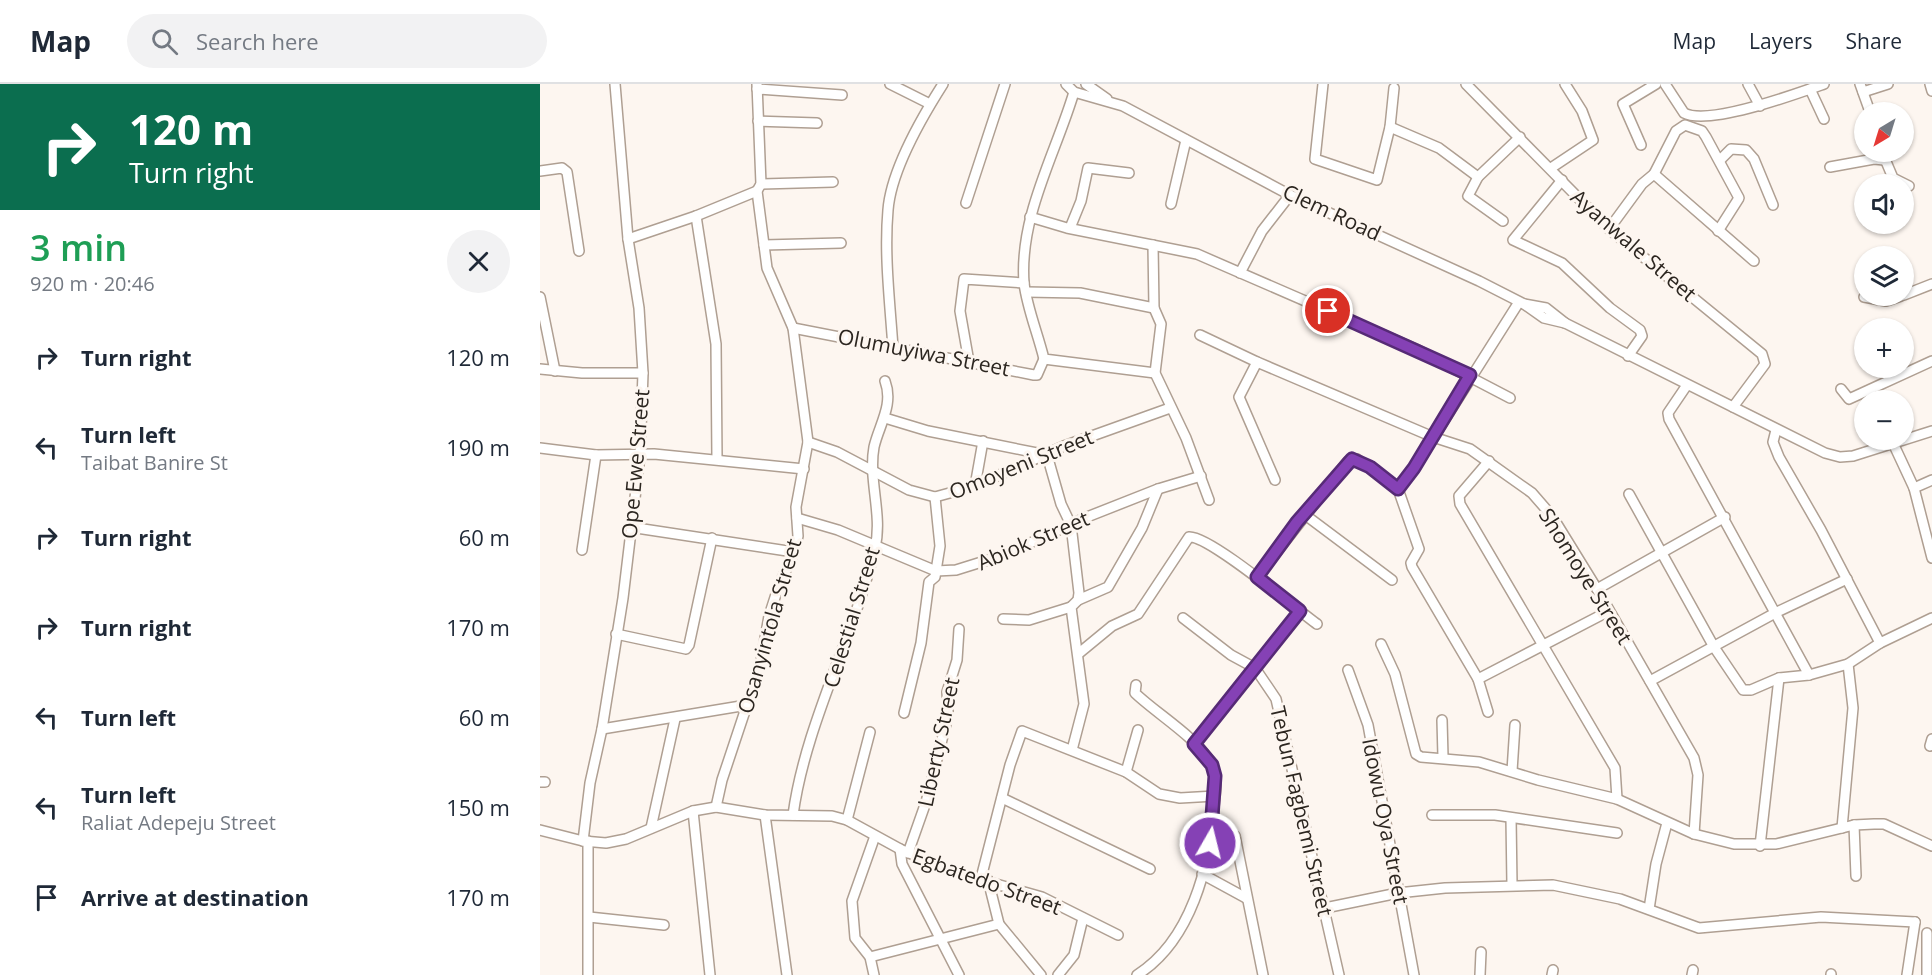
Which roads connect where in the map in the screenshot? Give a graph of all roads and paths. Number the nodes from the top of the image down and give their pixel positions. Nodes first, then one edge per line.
1 (615, 84) edge
2 (890, 84) edge
3 (943, 84) edge
4 (1005, 84) edge
5 (1066, 84) edge
6 (1086, 84) edge
7 (1323, 84) edge
8 (1466, 84) edge
9 (1565, 84) edge
10 (1656, 84) edge
11 (1665, 84) edge
12 (1749, 84) edge
13 (1824, 84) edge
14 (1888, 84) edge
15 (1930, 84) edge
16 (757, 87) edge
17 (1394, 88) dead end
18 (1861, 88) edge
19 (1810, 89) junction
20 (1932, 91) edge
21 (1074, 92) junction
22 (842, 95) dead end
23 (1111, 102) junction
24 (930, 104) junction
25 (1760, 106) junction
26 (1824, 119) dead end
27 (758, 121) junction
28 (817, 123) dead end
29 (1390, 127) junction
30 (1520, 137) junction
31 (1186, 140) junction
32 (1641, 145) dead end
33 (1720, 160) junction
34 (1858, 162) edge
35 (1830, 167) dead end
36 (1551, 168) junction
37 (540, 171) edge
38 (1129, 173) dead end
39 (1654, 174) junction
40 (1478, 177) junction
41 (1562, 180) junction
42 (833, 182) dead end
43 (759, 187) junction
44 (1290, 195) junction
45 (966, 203) dead end
46 (1171, 204) dead end
47 (1773, 205) dead end
48 (696, 216) junction
49 (1030, 217) junction
50 (1503, 221) dead end
51 (1070, 228) junction
52 (1609, 229) junction
53 (1718, 231) junction
54 (628, 238) junction
55 (841, 243) dead end
56 (764, 245) junction
57 (1153, 245) junction
58 (579, 251) dead end
59 (1754, 261) dead end
60 (1240, 273) junction
61 (1932, 284) edge
62 (1025, 288) junction
63 (1914, 291) edge
64 (540, 297) edge
65 (1521, 303) junction
66 (1154, 308) junction
67 (793, 328) junction
68 (1200, 335) dead end
69 (893, 348) junction
70 (1628, 356) junction
71 (1044, 359) junction
72 (1932, 361) edge
73 (969, 362) junction
74 (1257, 362) junction
75 (540, 369) edge
76 (555, 371) junction
77 (643, 373) junction
78 (1155, 373) junction
79 (1470, 375) junction
80 (885, 381) dead end
81 (1687, 385) junction
82 (1841, 389) dead end
83 (1510, 398) dead end
84 (1733, 407) junction
85 (1170, 408) junction
86 (885, 418) junction
87 (1776, 430) junction
88 (1932, 431) edge
89 (1433, 437) junction
90 (1914, 437) edge
91 (983, 441) junction
92 (808, 442) junction
93 (540, 448) edge
94 (1871, 450) edge
95 (1896, 450) edge
96 (1047, 454) junction
97 (596, 455) junction
98 (640, 456) junction
99 (717, 459) junction
100 (1488, 461) junction
101 (804, 469) junction
102 (873, 470) junction
103 (1201, 476) junction
104 (1275, 480) dead end
105 (1932, 480) edge
106 (975, 486) junction
107 (1914, 488) junction
108 (1158, 489) junction
109 (1398, 489) junction
110 (1629, 494) dead end
111 (935, 498) junction
112 (1209, 500) dead end
113 (1304, 514) junction
114 (1725, 517) junction
115 (797, 518) junction
116 (1071, 525) junction
117 (630, 527) junction
118 (712, 538) junction
119 (876, 546) junction
120 (582, 550) dead end
121 (794, 552) junction
122 (1663, 552) junction
123 (1932, 558) edge
124 (936, 572) junction
125 (1257, 577) junction
126 (1847, 579) junction
127 (1392, 580) dead end
128 (1597, 589) junction
129 (1075, 604) junction
130 (1300, 611) junction
131 (1609, 611) junction
132 (1777, 612) junction
133 (1183, 618) dead end
134 (1932, 618) edge
135 (1003, 619) dead end
136 (1317, 624) dead end
137 (959, 629) dead end
138 (616, 634) junction
139 (1880, 643) junction
140 (1381, 644) dead end
141 (1543, 646) junction
142 (1714, 646) junction
143 (1078, 654) junction
144 (1848, 664) junction
145 (1255, 668) junction
146 (1348, 669) dead end
147 (1809, 675) junction
148 (1779, 678) junction
149 (1478, 679) junction
150 (1650, 681) junction
151 (1136, 685) dead end
152 (747, 705) junction
153 (1488, 712) dead end
154 (904, 713) dead end
155 (675, 719) junction
156 (1442, 720) dead end
157 (1515, 725) dead end
158 (602, 729) junction
159 (1138, 730) dead end
160 (870, 732) dead end
161 (1194, 744) junction
162 (1072, 750) junction
163 (1443, 758) junction
164 (1512, 771) junction
165 (1126, 772) junction
166 (1215, 796) junction
167 (1002, 798) junction
168 (1617, 799) junction
169 (716, 807) junction
170 (693, 811) junction
171 (765, 815) junction
172 (793, 815) junction
173 (1432, 815) dead end
174 (1511, 818) junction
175 (847, 819) junction
176 (1667, 823) junction
177 (1854, 825) junction
178 (651, 828) junction
179 (1842, 828) junction
180 (540, 830) edge
181 (1617, 833) dead end
182 (1694, 834) junction
183 (875, 836) junction
184 (1235, 836) dead end
185 (585, 841) junction
186 (1760, 846) junction
187 (1932, 846) edge
188 (904, 851) junction
189 (1150, 869) dead end
190 (1202, 874) junction
191 (1856, 876) dead end
192 (985, 879) junction
193 (1512, 885) junction
194 (1398, 892) junction
195 (1246, 897) junction
196 (1325, 908) junction
197 (1649, 909) junction
198 (589, 917) junction
199 (1083, 918) junction
200 (1915, 922) junction
201 (999, 924) junction
202 (664, 925) dead end
203 (1930, 933) edge
204 (1118, 935) dead end
205 (941, 940) junction
206 (1481, 952) dead end
207 (870, 957) junction
208 (588, 975) edge
209 (710, 975) edge
210 (787, 975) edge
211 (874, 975) edge
212 (959, 975) edge
213 (1041, 975) edge
214 (1058, 975) edge
215 (1137, 975) edge
216 (1263, 975) edge
217 (1339, 975) edge
218 (1414, 975) edge
219 (1480, 975) edge
220 (1907, 975) edge
221 (1927, 975) edge

1 - 54 street, Ope Ewe Street
2 - 24 street
3 - 24 street
4 - 45 street
5 - 21 street, Clem Road
6 - 23 street
7 - 29 street
8 - 30 street, Ayanwale Street
9 - 36 street
10 - 32 street
11 - 25 street
12 - 25 street
13 - 19 street
14 - 18 street
15 - 20 street
16 - 22 street
16 - 27 street, Osanyintola Street
17 - 29 street
19 - 25 street
19 - 26 street
21 - 23 street, Clem Road
21 - 49 street
23 - 31 street, Clem Road
24 - 69 street
27 - 28 street
27 - 43 street, Osanyintola Street
29 - 40 street
30 - 36 street, Ayanwale Street
30 - 40 street
31 - 44 street, Clem Road
31 - 46 street
33 - 39 street
33 - 47 street
33 - 53 street
34 - 35 street
36 - 41 street, Ayanwale Street
37 - 58 street
38 - 51 street
39 - 52 street
39 - 53 street
40 - 50 street
41 - 52 street, Ayanwale Street
41 - 70 street
42 - 43 street
43 - 48 street
43 - 56 street, Osanyintola Street
44 - 60 street
44 - 65 street, Clem Road
48 - 54 street
48 - 99 street
49 - 51 street
49 - 62 street
51 - 57 street
52 - 84 street, Ayanwale Street
53 - 59 street
54 - 77 street, Ope Ewe Street
55 - 56 street
56 - 67 street, Osanyintola Street
57 - 60 street
57 - 66 street
60 - 79 street
61 - 63 street
62 - 66 street
62 - 71 street
62 - 73 street
64 - 76 street
65 - 70 street, Clem Road
65 - 79 street
66 - 78 street
67 - 69 street, Olumuyiwa Street
67 - 92 street, Osanyintola Street
68 - 74 street, Shomoye Street
69 - 73 street, Olumuyiwa Street
70 - 81 street
71 - 73 street, Olumuyiwa Street
71 - 78 street
72 - 82 street
74 - 89 street, Shomoye Street
74 - 104 street
75 - 76 street
76 - 77 street
77 - 98 street, Ope Ewe Street
78 - 85 street
79 - 83 street
79 - 89 street
80 - 86 street, Celestial Street
81 - 84 street
81 - 114 street
84 - 87 street
85 - 96 street, Omoyeni Street
85 - 103 street
86 - 91 street
86 - 102 street, Celestial Street
87 - 94 street
87 - 126 street
88 - 90 street
89 - 100 street, Shomoye Street
89 - 109 street
91 - 96 street
91 - 106 street
92 - 101 street, Osanyintola Street
92 - 102 street, Omoyeni Street
93 - 97 street
95 - 107 street
96 - 106 street, Omoyeni Street
96 - 116 street
97 - 98 street
97 - 120 street
98 - 99 street
98 - 117 street, Ope Ewe Street
99 - 101 street
100 - 128 street, Shomoye Street
100 - 141 street
101 - 115 street, Osanyintola Street
102 - 111 street, Omoyeni Street
102 - 119 street, Celestial Street
103 - 108 street, Abiok Street
103 - 112 street
105 - 107 street
106 - 111 street, Omoyeni Street
107 - 123 street
108 - 116 street, Abiok Street
108 - 129 street
109 - 113 street
109 - 149 street
110 - 122 street
111 - 124 street
113 - 125 street
113 - 127 street
114 - 122 street
114 - 132 street
115 - 119 street
115 - 121 street, Osanyintola Street
116 - 124 street, Abiok Street
116 - 129 street
117 - 118 street
117 - 138 street, Ope Ewe Street
118 - 121 street
118 - 138 street
119 - 124 street
119 - 172 street, Celestial Street
121 - 152 street, Osanyintola Street
122 - 128 street
122 - 142 street
124 - 154 street
125 - 130 street
125 - 143 street
126 - 132 street
126 - 139 street
128 - 131 street, Shomoye Street
129 - 135 street
129 - 143 street
130 - 136 street
130 - 145 street
131 - 141 street
131 - 150 street, Shomoye Street
132 - 142 street
132 - 147 street
133 - 145 street, Tebun Fagbemi Street
134 - 139 street
137 - 188 street, Liberty Street
138 - 158 street, Ope Ewe Street
139 - 144 street
140 - 163 street
141 - 149 street
141 - 168 street
142 - 148 street
142 - 150 street
143 - 162 street
144 - 147 street
144 - 179 street
145 - 161 street
145 - 196 street, Tebun Fagbemi Street
146 - 194 street, Idowu Oya Street
147 - 148 street
148 - 186 street
149 - 153 street
150 - 182 street, Shomoye Street
151 - 161 street
152 - 155 street
152 - 169 street, Osanyintola Street
155 - 158 street
155 - 178 street
156 - 163 street
157 - 164 street
158 - 185 street, Ope Ewe Street
159 - 165 street
160 - 175 street
161 - 166 street
162 - 165 street
162 - 167 street
163 - 164 street
164 - 168 street
165 - 166 street
166 - 190 street
167 - 189 street
167 - 192 street
168 - 176 street
169 - 170 street, Egbatedo Street
169 - 171 street, Egbatedo Street
170 - 178 street, Egbatedo Street
170 - 209 street
171 - 172 street, Egbatedo Street
171 - 210 street
172 - 175 street, Egbatedo Street
173 - 174 street
174 - 181 street
174 - 193 street
175 - 183 street, Egbatedo Street
176 - 182 street
176 - 197 street
177 - 179 street
177 - 187 street
177 - 191 street
178 - 185 street, Egbatedo Street
179 - 186 street
180 - 185 street, Egbatedo Street
182 - 186 street
183 - 188 street, Egbatedo Street
183 - 207 street
184 - 195 street
185 - 198 street, Ope Ewe Street
188 - 192 street, Egbatedo Street
188 - 205 street
190 - 195 street
190 - 215 street
192 - 199 street, Egbatedo Street
192 - 201 street
193 - 194 street
193 - 197 street
194 - 196 street
194 - 218 street, Idowu Oya Street
195 - 216 street
196 - 217 street, Tebun Fagbemi Street
197 - 200 street
198 - 202 street
198 - 208 street, Ope Ewe Street
199 - 204 street, Egbatedo Street
199 - 214 street
200 - 203 street
200 - 220 street
201 - 205 street
201 - 213 street
203 - 221 street
205 - 207 street
205 - 212 street
206 - 219 street
207 - 211 street

